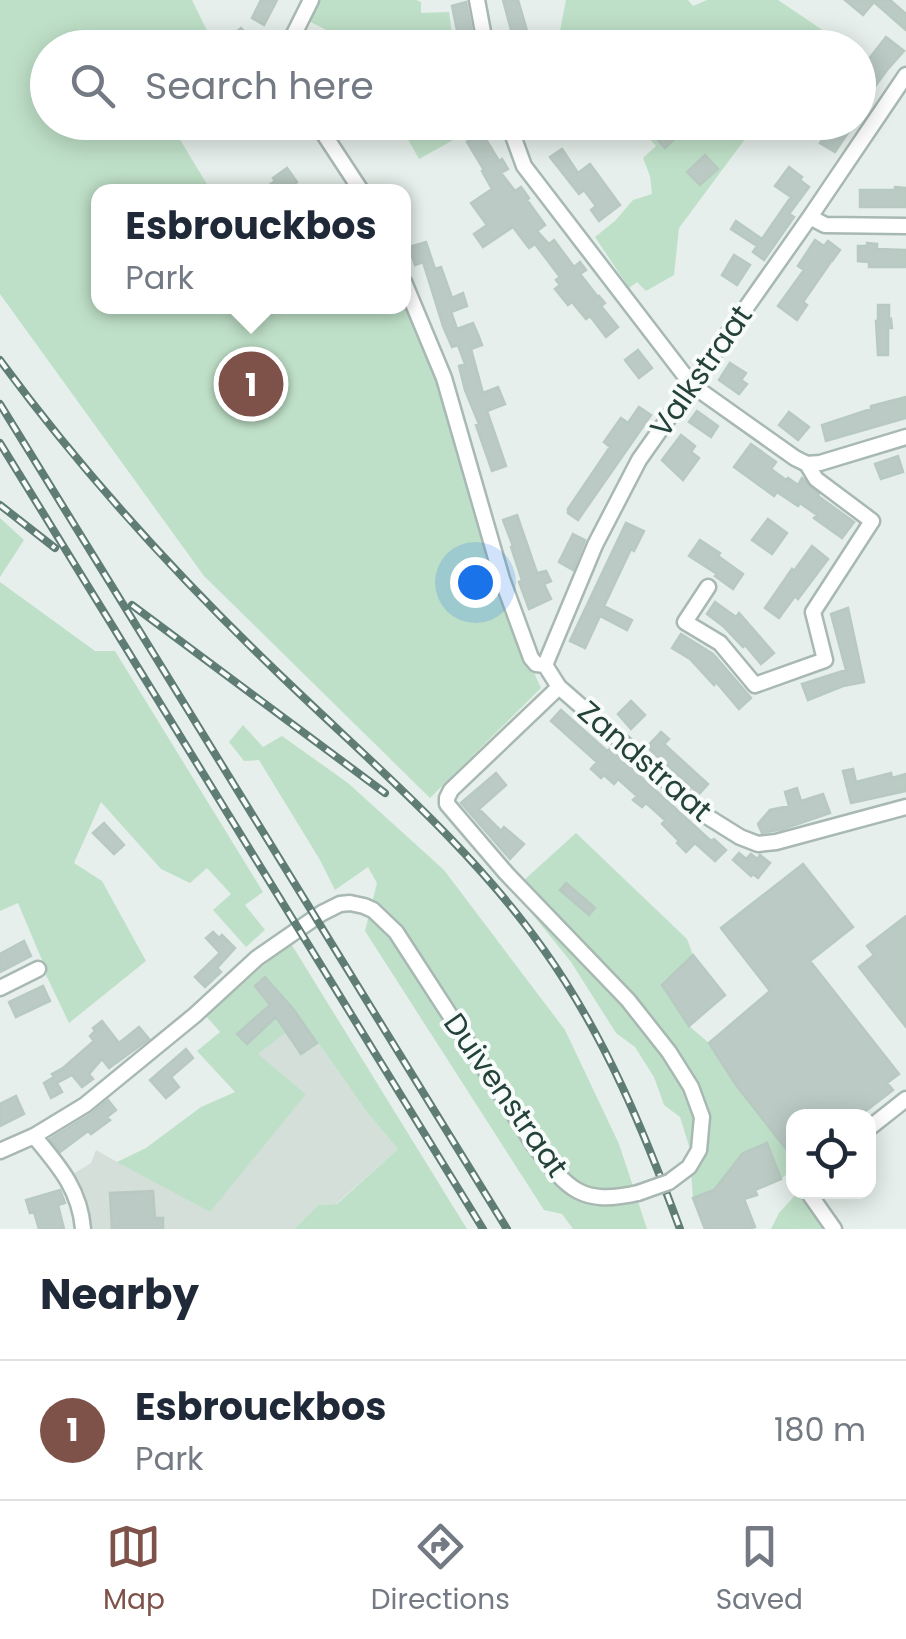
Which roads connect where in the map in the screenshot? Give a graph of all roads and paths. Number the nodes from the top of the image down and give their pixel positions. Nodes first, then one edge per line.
1 (311, 0) edge
2 (476, 0) edge
3 (296, 30) edge
4 (482, 30) edge
5 (906, 75) edge
6 (876, 119) edge
7 (328, 140) edge
8 (515, 140) edge
9 (862, 140) edge
10 (357, 184) edge
11 (810, 217) junction
12 (906, 226) edge
13 (411, 299) edge
14 (692, 384) junction
15 (906, 438) edge
16 (807, 464) junction
17 (708, 587) dead end
18 (545, 665) junction
19 (559, 687) junction
20 (906, 806) edge
21 (38, 969) dead end
22 (0, 988) edge
23 (906, 1099) edge
24 (876, 1123) edge
25 (34, 1136) junction
26 (0, 1151) edge
27 (813, 1199) edge
28 (83, 1229) edge
29 (834, 1229) edge

1 - 3 street
2 - 4 street
5 - 6 street, Valkstraat
7 - 10 street
8 - 14 street
9 - 11 street, Valkstraat
11 - 12 street
11 - 14 street, Valkstraat
13 - 18 street
14 - 16 street
14 - 18 street, Valkstraat
15 - 16 street
16 - 17 street
18 - 19 street
19 - 20 street, Zandstraat
19 - 25 street, Duivenstraat, bridge
21 - 22 street
23 - 24 street
25 - 26 street, Duivenstraat
25 - 28 street
27 - 29 street

